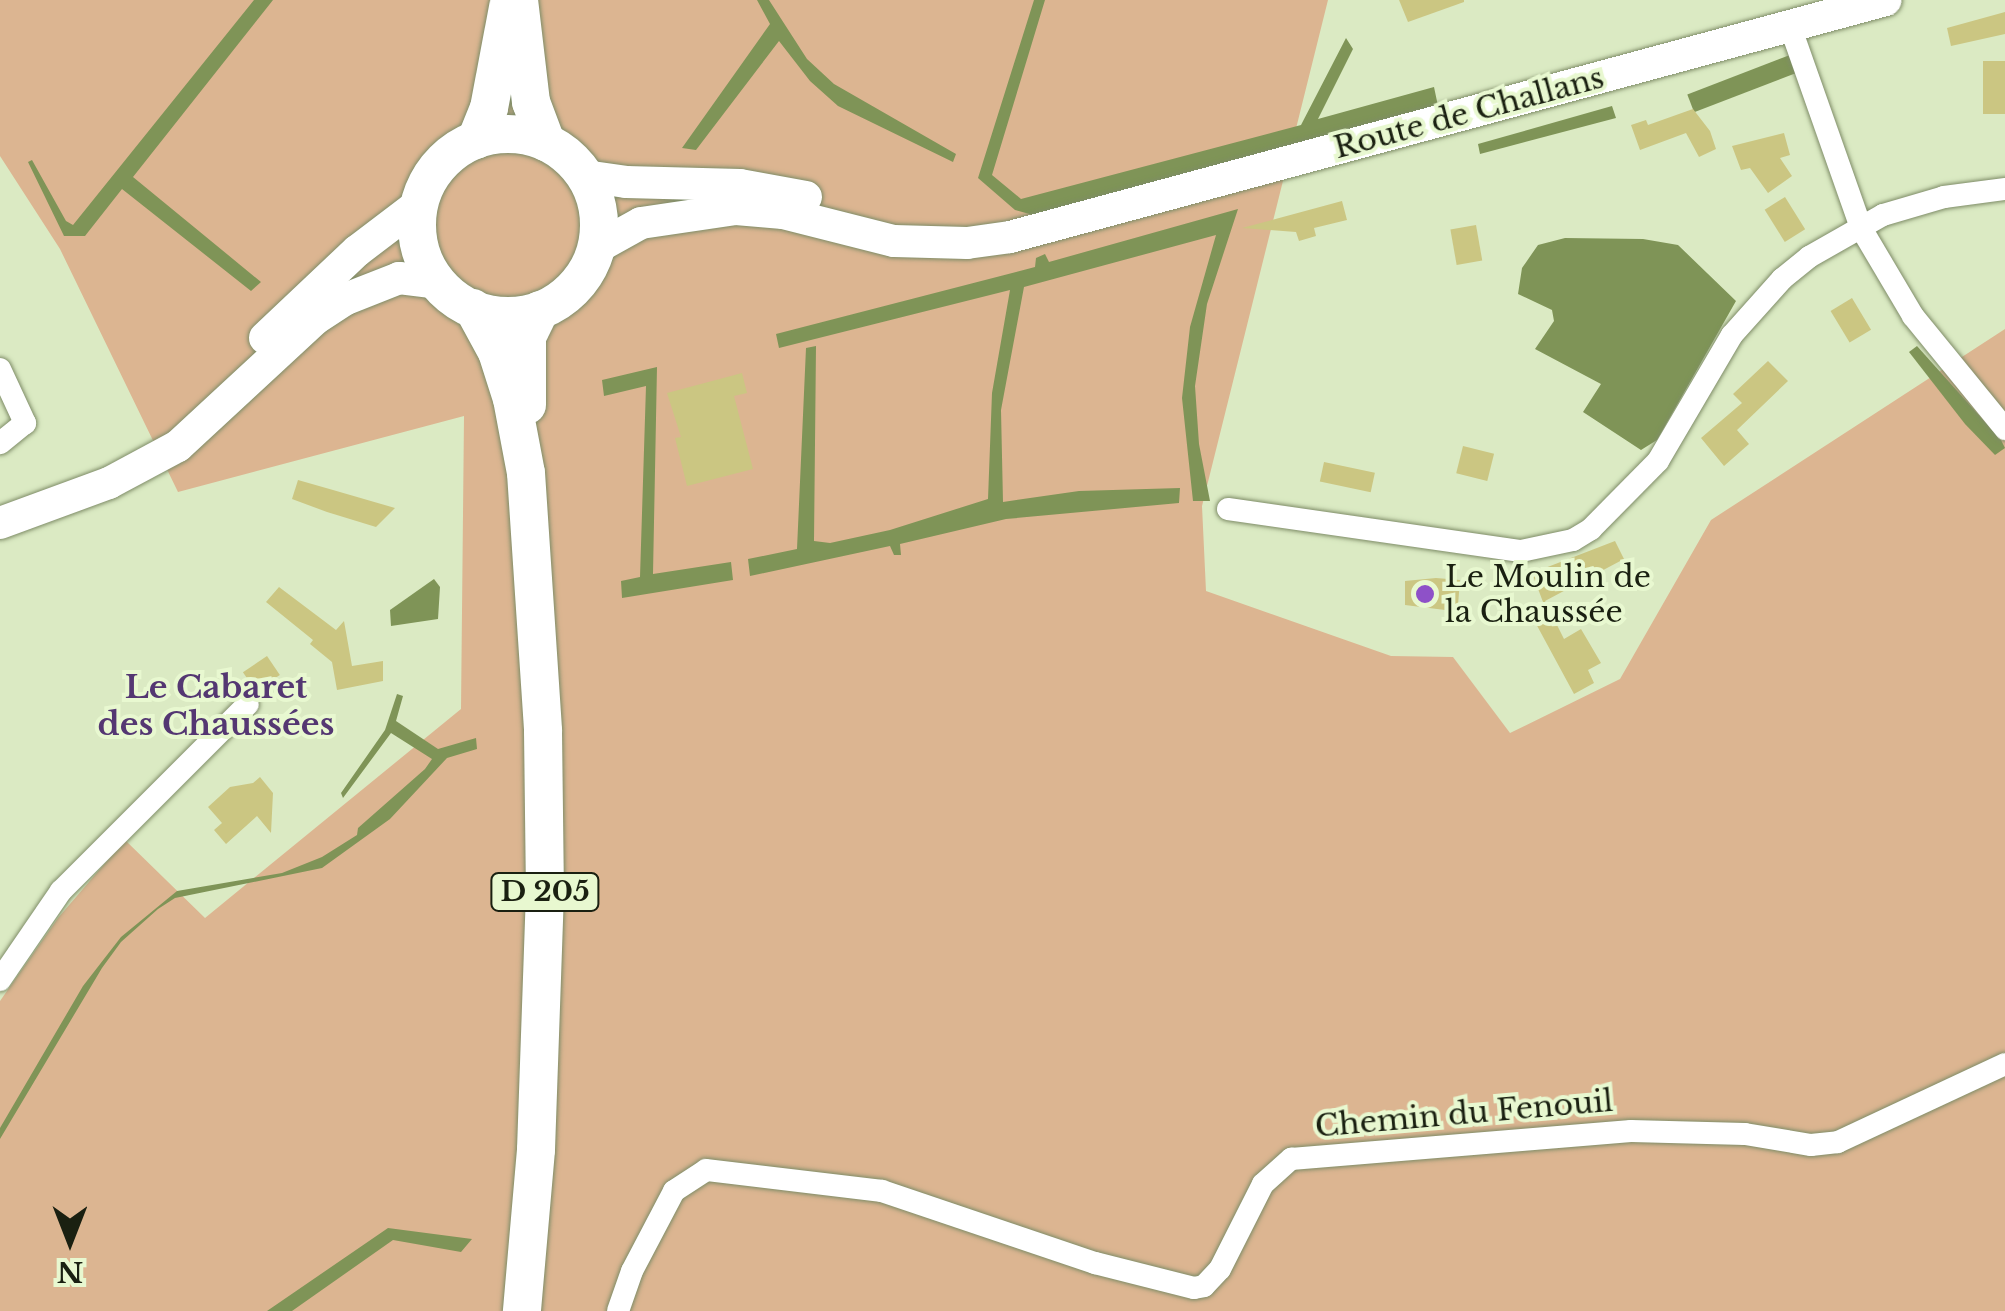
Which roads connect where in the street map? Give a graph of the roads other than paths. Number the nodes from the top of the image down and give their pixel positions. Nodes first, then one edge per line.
1 (509, 0) edge
2 (519, 0) edge
3 (1886, 0) edge
4 (1790, 26) junction
5 (476, 140) junction
6 (546, 142) junction
7 (585, 176) junction
8 (2005, 189) edge
9 (420, 204) junction
10 (1052, 226) junction
11 (1860, 228) junction
12 (596, 248) junction
13 (438, 283) junction
14 (473, 308) junction
15 (540, 310) junction
16 (0, 368) edge
17 (233, 386) junction
18 (2005, 429) edge
19 (0, 443) edge
20 (526, 473) junction
21 (1228, 510) dead end
22 (0, 523) edge
23 (248, 704) dead end
24 (0, 980) edge
25 (2005, 1064) edge
26 (522, 1311) edge
27 (618, 1311) edge

1 - 5 main road
2 - 6 main road
3 - 4 main road, Route de Challans
4 - 10 main road, Route de Challans
4 - 11 street
5 - 6 main road
5 - 9 main road
6 - 7 main road
7 - 10 main road, Route de Challans
7 - 12 main road
8 - 11 street
9 - 13 main road
9 - 17 main road
10 - 12 main road, Route de Challans
11 - 18 street
11 - 21 street
12 - 15 main road
13 - 14 main road
13 - 17 main road
14 - 15 main road
14 - 20 main road, D 205
15 - 20 main road, D 205
16 - 19 street
17 - 22 main road
20 - 26 main road, D 205
23 - 24 street
25 - 27 street, Chemin du Fenouil

